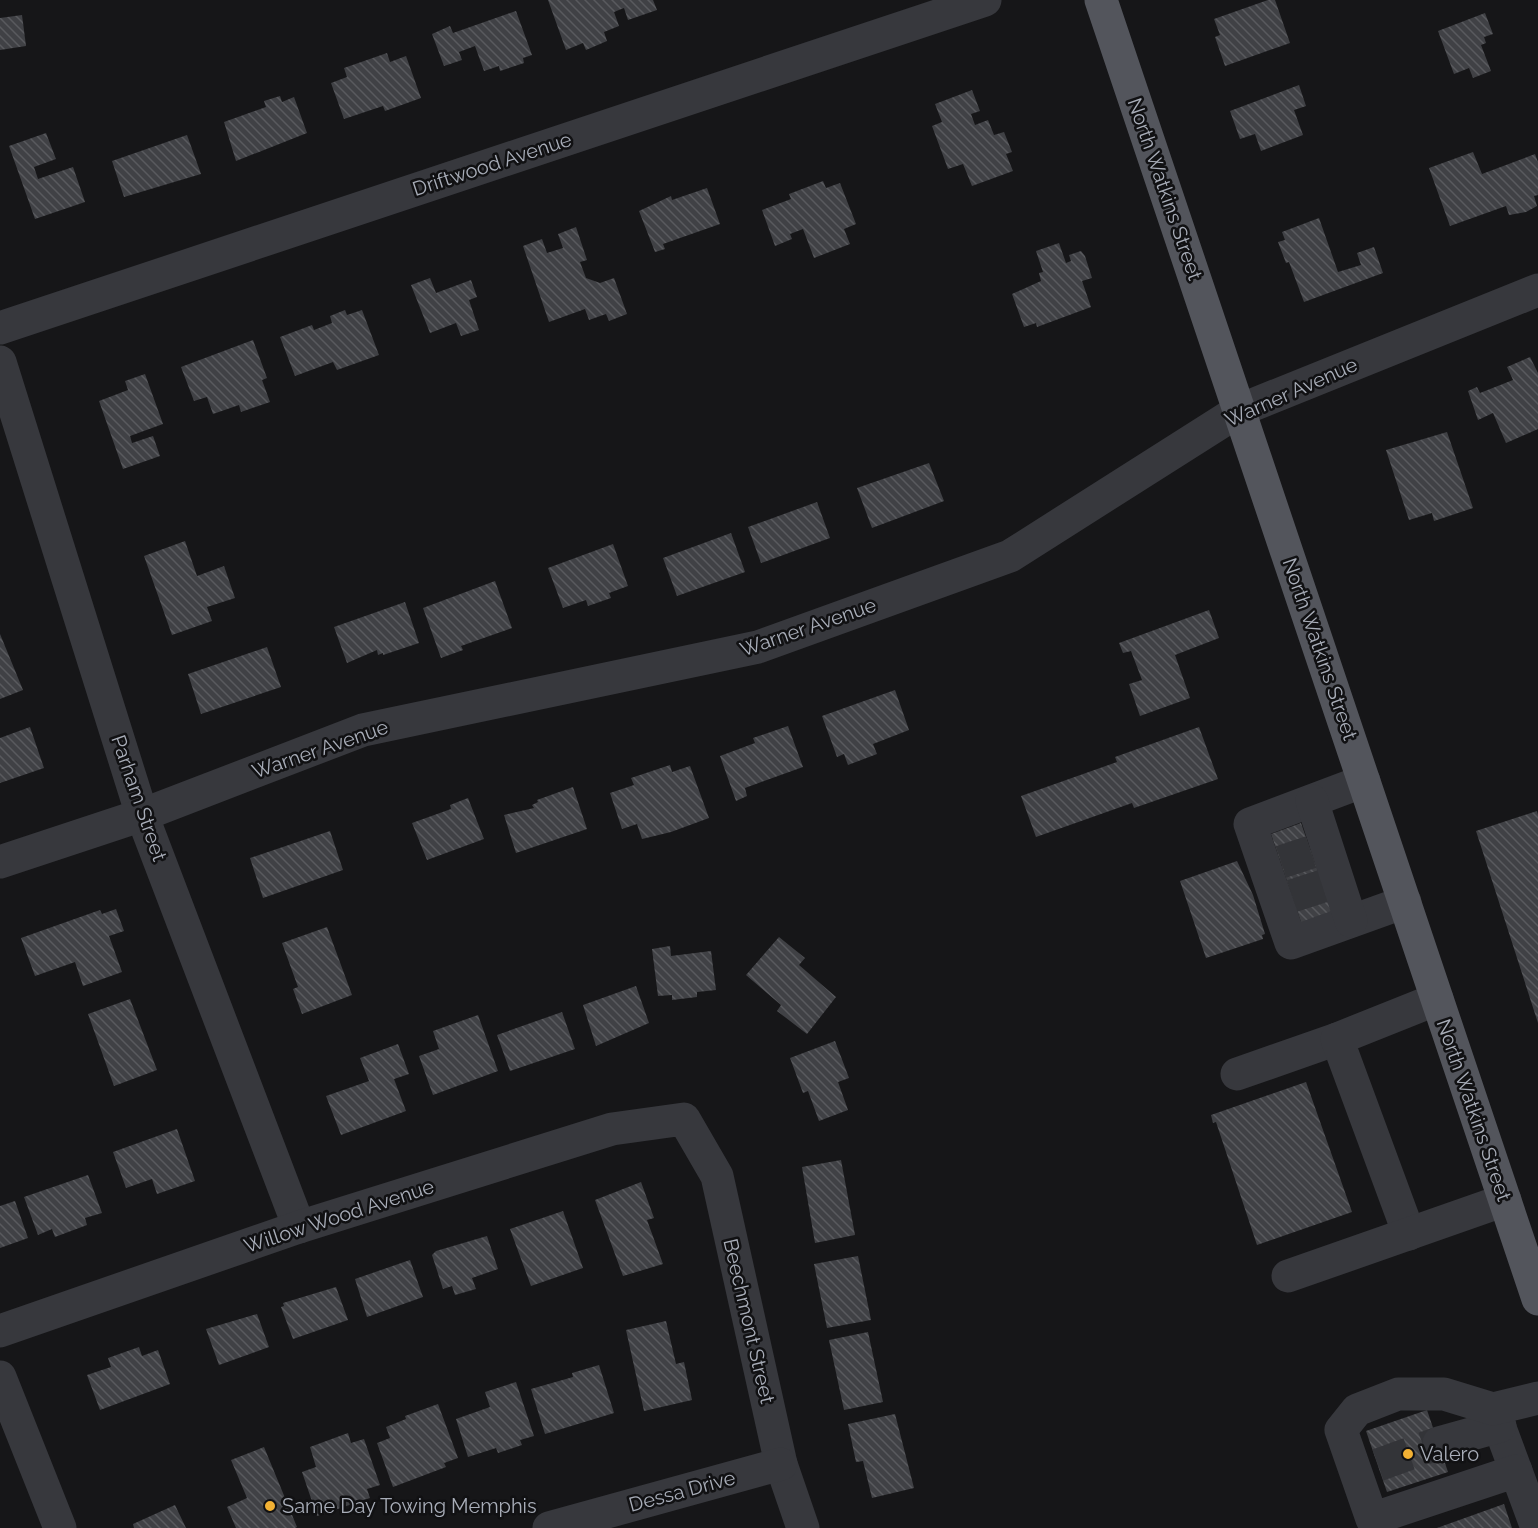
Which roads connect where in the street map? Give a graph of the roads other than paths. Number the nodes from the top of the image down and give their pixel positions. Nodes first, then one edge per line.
1 (985, 0) edge
2 (1101, 0) edge
3 (1538, 290) edge
4 (0, 328) edge
5 (0, 362) edge
6 (1240, 410) junction
7 (1364, 781) junction
8 (1312, 801) junction
9 (142, 814) junction
10 (0, 862) edge
11 (1405, 902) junction
12 (1351, 921) junction
13 (1437, 999) junction
14 (1337, 1039) junction
15 (1237, 1074) dead end
16 (684, 1119) joint
17 (1505, 1200) junction
18 (299, 1227) junction
19 (1409, 1234) junction
20 (1288, 1276) dead end
21 (1538, 1299) edge
22 (0, 1331) edge
23 (0, 1377) edge
24 (1538, 1398) edge
25 (1497, 1417) junction
26 (1438, 1443) tunnel mouth
27 (781, 1464) junction
28 (1516, 1471) junction
29 (60, 1528) edge
30 (549, 1528) edge
31 (803, 1528) edge
32 (1537, 1528) edge

1 - 4 street, Driftwood Avenue
2 - 6 main road, North Watkins Street
3 - 6 street, Warner Avenue
5 - 9 street, Parham Street
6 - 7 main road, North Watkins Street
6 - 9 street, Warner Avenue
7 - 8 street
7 - 11 main road, North Watkins Street
8 - 12 street
8 - 12 street
9 - 10 street, Warner Avenue
9 - 18 street, Parham Street
11 - 12 street
11 - 13 main road, North Watkins Street
13 - 14 street
13 - 17 main road, North Watkins Street
14 - 15 street
14 - 19 street
16 - 18 street, Willow Wood Avenue
16 - 27 street, Beechmont Street
17 - 19 street
17 - 21 main road, North Watkins Street
18 - 22 street, Willow Wood Avenue
19 - 20 street
23 - 29 street
24 - 25 street
25 - 26 street
25 - 28 street
25 - 28 street
27 - 30 street, Dessa Drive
27 - 31 street, Beechmont Street
28 - 32 street

